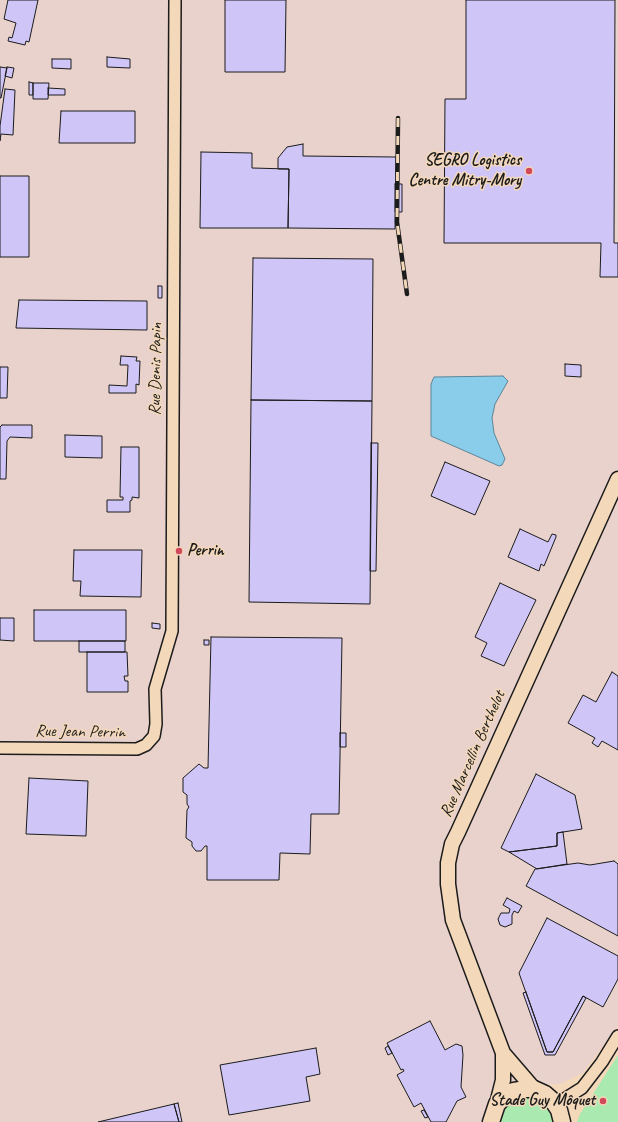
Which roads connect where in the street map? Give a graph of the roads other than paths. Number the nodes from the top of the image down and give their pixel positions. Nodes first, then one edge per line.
1 (175, 0) edge
2 (618, 479) edge
3 (154, 736) joint
4 (0, 748) edge
5 (618, 1036) edge
6 (503, 1053) junction
7 (534, 1090) junction
8 (553, 1101) junction
9 (497, 1104) junction
10 (491, 1122) edge
11 (562, 1122) edge

1 - 3 street, Rue Denis Papin
2 - 6 street, Rue Marcellin Berthelot
3 - 4 street, Rue Jean Perrin
5 - 8 street
6 - 7 street, Rue Marcellin Berthelot
6 - 9 street, Rue Marcellin Berthelot
7 - 8 main road
7 - 9 main road
8 - 11 main road
9 - 10 main road

